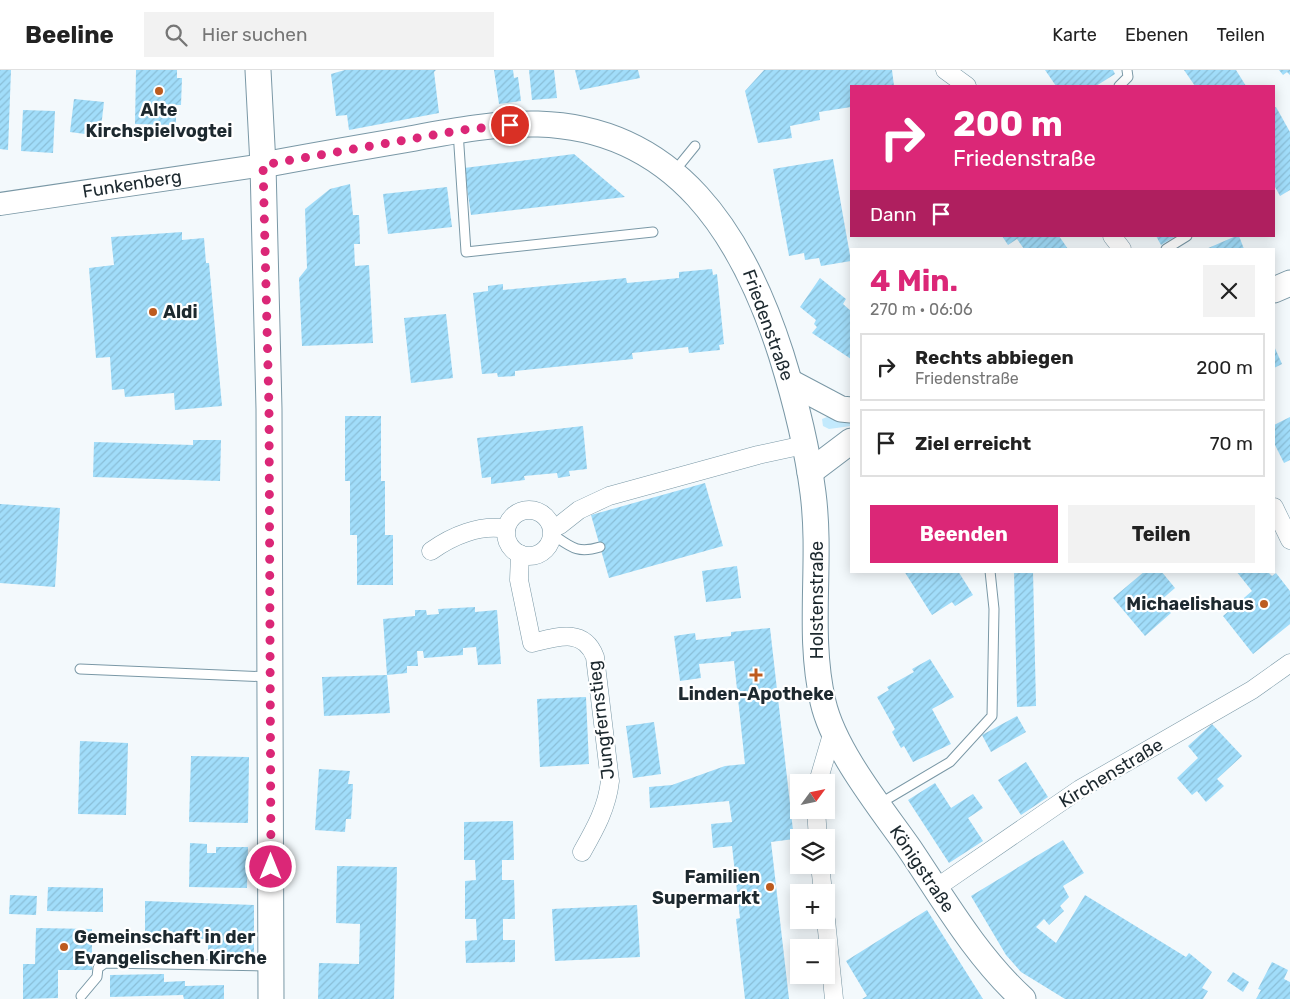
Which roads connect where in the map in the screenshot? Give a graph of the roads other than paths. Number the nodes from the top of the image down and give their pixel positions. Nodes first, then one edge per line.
1 (258, 70) edge
2 (945, 70) edge
3 (1127, 70) edge
4 (966, 85) edge
5 (1120, 85) edge
6 (458, 131) junction
7 (695, 146) dead end
8 (263, 165) junction
9 (673, 173) junction
10 (0, 204) edge
11 (653, 232) dead end
12 (1113, 237) edge
13 (1185, 237) edge
14 (1121, 248) edge
15 (1168, 248) edge
16 (1290, 283) edge
17 (1275, 290) edge
18 (790, 382) junction
19 (850, 410) edge
20 (850, 442) edge
21 (804, 445) junction
22 (810, 472) junction
23 (1275, 509) edge
24 (506, 529) junction
25 (552, 531) junction
26 (1290, 540) edge
27 (600, 547) dead end
28 (432, 551) dead end
29 (520, 554) junction
30 (990, 573) edge
31 (1290, 663) edge
32 (80, 669) dead end
33 (270, 677) junction
34 (832, 731) junction
35 (820, 774) edge
36 (878, 804) junction
37 (582, 852) dead end
38 (936, 888) junction
39 (827, 929) edge
40 (271, 966) junction
41 (81, 996) dead end
42 (272, 999) edge
43 (834, 999) edge
44 (1022, 999) edge

1 - 8 main road
2 - 4 street
3 - 5 lane
6 - 8 main road, Friedenstraße
6 - 9 main road, Friedenstraße
6 - 11 lane
7 - 9 lane
8 - 10 street, Funkenberg
8 - 33 main road
9 - 18 main road, Friedenstraße
12 - 14 street
13 - 15 lane
16 - 17 main road
18 - 19 main road
18 - 21 main road, Friedenstraße
20 - 22 main road
21 - 22 main road, Holstenstraße
21 - 25 street
22 - 34 main road, Holstenstraße
23 - 26 street
24 - 25 street
24 - 28 street
24 - 29 street
25 - 27 lane
25 - 29 street
29 - 37 street, Jungfernstieg
30 - 36 lane
31 - 38 street, Kirchenstraße
32 - 33 lane
33 - 40 main road
34 - 35 street
34 - 36 main road, Königstraße
36 - 38 main road, Königstraße
38 - 44 main road, Königstraße
39 - 43 street
40 - 41 lane
40 - 42 main road

